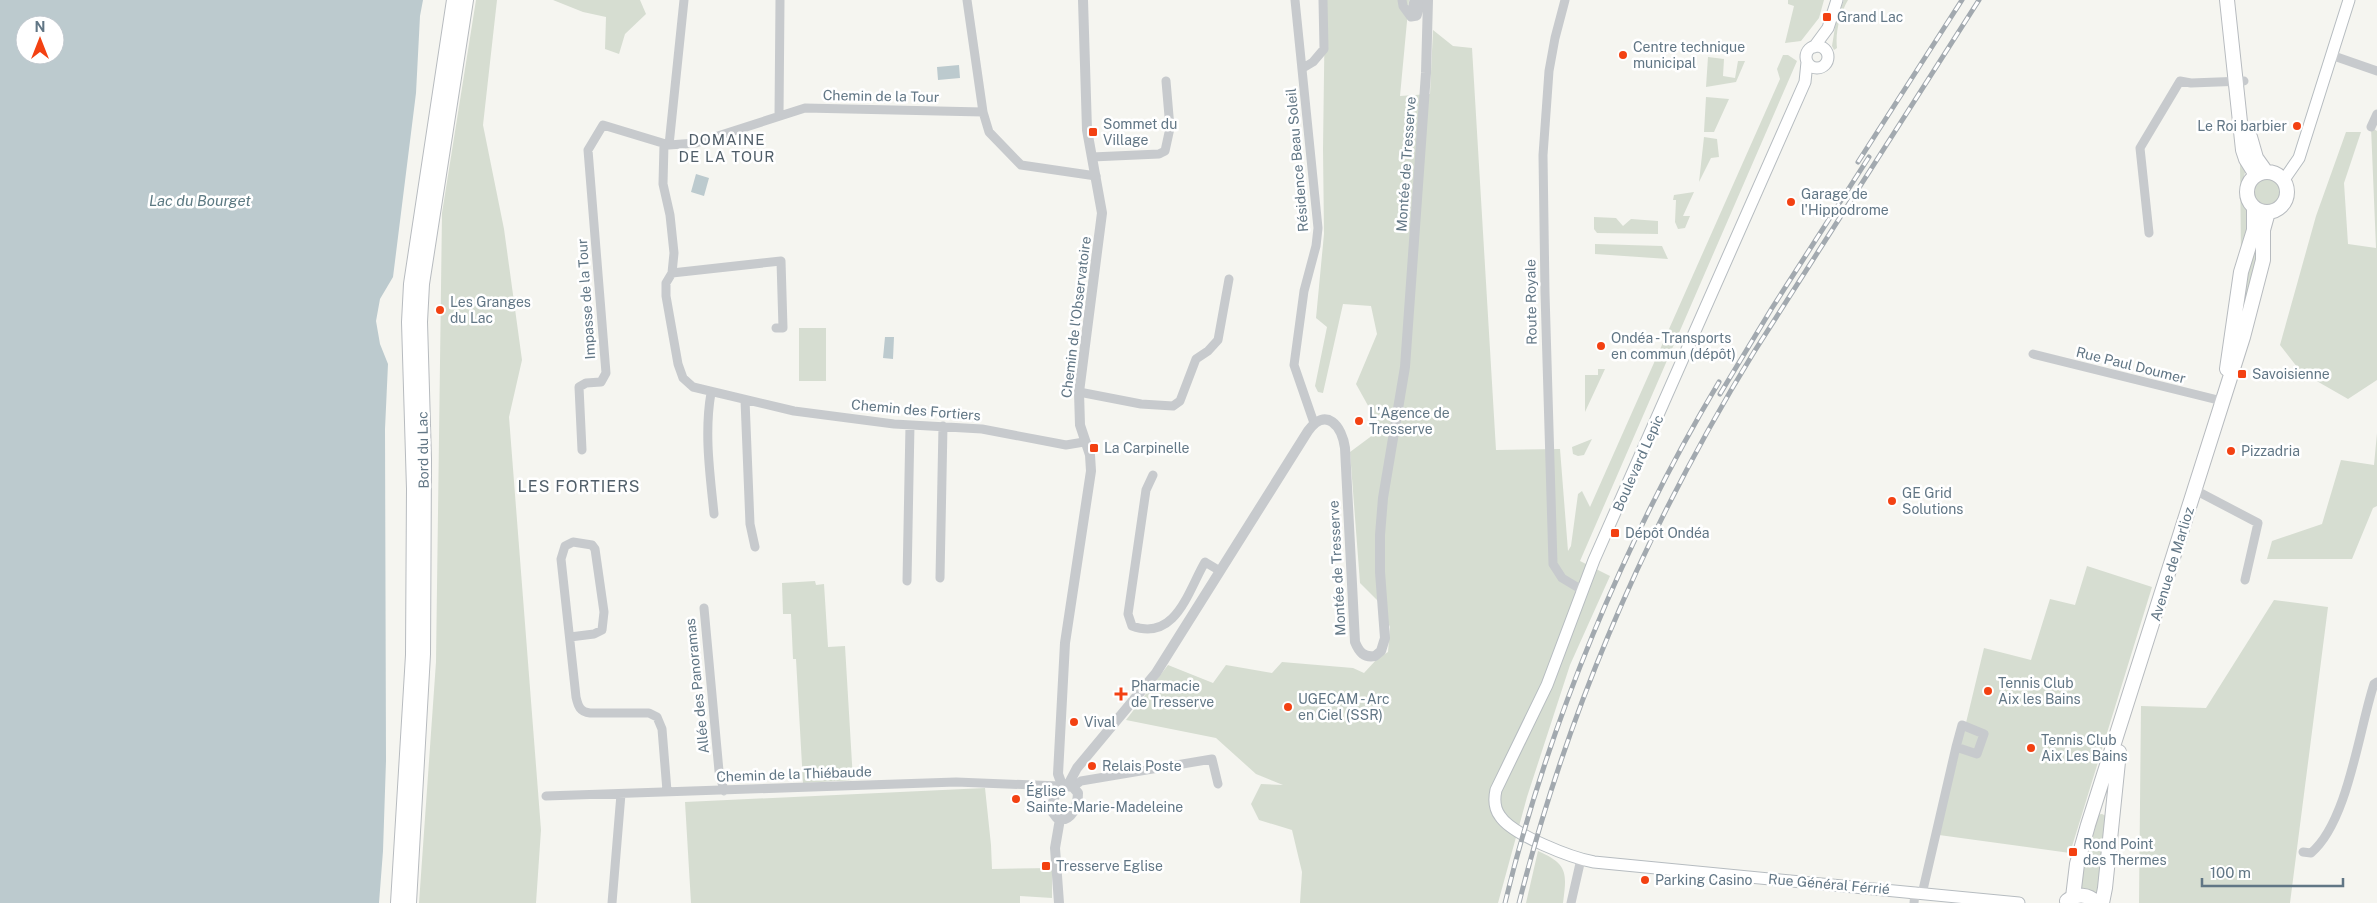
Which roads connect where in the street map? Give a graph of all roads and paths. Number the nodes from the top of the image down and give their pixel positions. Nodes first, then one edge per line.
1 (454, 0) edge
2 (466, 0) edge
3 (684, 0) edge
4 (780, 0) edge
5 (967, 0) edge
6 (1082, 0) edge
7 (1295, 0) edge
8 (1323, 0) edge
9 (1402, 0) edge
10 (1414, 0) edge
11 (1422, 0) edge
12 (1428, 0) edge
13 (1565, 0) edge
14 (1837, 0) edge
15 (2228, 0) edge
16 (2236, 0) edge
17 (2349, 0) edge
18 (1411, 17) junction
19 (1828, 28) junction
20 (1814, 47) junction
21 (1827, 52) junction
22 (2331, 55) junction
23 (1807, 62) junction
24 (1303, 68) junction
25 (1819, 68) junction
26 (2377, 71) edge
27 (2240, 81) junction
28 (1166, 82) dead end
29 (1805, 82) junction
30 (983, 112) junction
31 (2377, 114) edge
32 (779, 116) junction
33 (2371, 128) dead end
34 (599, 130) joint
35 (667, 144) junction
36 (1092, 157) junction
37 (2275, 174) junction
38 (1096, 176) junction
39 (2254, 208) junction
40 (2268, 212) junction
41 (2149, 233) dead end
42 (416, 251) junction
43 (425, 263) junction
44 (672, 273) junction
45 (1229, 279) dead end
46 (776, 328) dead end
47 (2237, 336) junction
48 (2033, 354) dead end
49 (1079, 392) junction
50 (712, 393) junction
51 (745, 400) junction
52 (2222, 401) junction
53 (1314, 423) junction
54 (910, 425) junction
55 (943, 426) junction
56 (1084, 442) junction
57 (582, 450) dead end
58 (1153, 475) dead end
59 (2195, 490) junction
60 (714, 514) dead end
61 (755, 547) dead end
62 (1220, 571) junction
63 (940, 578) dead end
64 (2245, 580) dead end
65 (907, 581) dead end
66 (1582, 590) junction
67 (704, 608) dead end
68 (570, 637) junction
69 (2377, 682) edge
70 (2122, 727) junction
71 (1956, 747) dead end
72 (1218, 784) dead end
73 (1064, 788) junction
74 (667, 791) junction
75 (724, 791) junction
76 (621, 794) junction
77 (546, 796) dead end
78 (1060, 819) junction
79 (1525, 834) joint
80 (2303, 852) dead end
81 (1581, 860) junction
82 (1917, 896) edge
83 (2069, 900) edge
84 (398, 903) edge
85 (409, 903) edge
86 (612, 903) edge
87 (1059, 903) edge
88 (1570, 903) edge
89 (2019, 903) edge
90 (2097, 903) edge
91 (2102, 903) edge

1 - 42 main road, Bord du Lac
2 - 43 main road, Bord du Lac
3 - 35 street, Chemin des Fortiers
4 - 32 street
5 - 30 street
6 - 36 street, Chemin de l'Observatoire
7 - 24 street, Résidence Beau Soleil
8 - 24 street, Résidence Beau Soleil
9 - 18 street
10 - 18 street
11 - 18 street
12 - 53 street, Montée de Tresserve
13 - 66 street, Route Royale
14 - 19 main road
15 - 27 main road
16 - 27 main road
17 - 22 main road
19 - 20 main road
19 - 21 main road
20 - 21 main road
20 - 23 main road
21 - 25 main road
22 - 26 street
22 - 37 main road
23 - 25 main road
23 - 29 main road, Boulevard Lepic
24 - 53 street, Résidence Beau Soleil
25 - 29 main road, Boulevard Lepic
27 - 37 main road
27 - 41 street
28 - 36 street
29 - 66 main road, Boulevard Lepic
30 - 32 street, Chemin de la Tour
30 - 38 street
31 - 33 street
32 - 35 street, Chemin de la Tour
34 - 35 street, Chemin de la Tour
34 - 57 street, Impasse de la Tour
35 - 44 street, Chemin des Fortiers
36 - 38 street, Chemin de l'Observatoire
37 - 39 main road
37 - 40 main road
38 - 49 street, Chemin de l'Observatoire
39 - 40 main road
39 - 47 main road, Avenue de Marlioz
40 - 47 main road, Avenue de Marlioz
42 - 43 main road
42 - 84 main road, Bord du Lac
43 - 85 main road, Bord du Lac
44 - 46 street
44 - 50 street, Chemin des Fortiers
45 - 49 street
47 - 52 main road, Avenue de Marlioz
48 - 52 street, Rue Paul Doumer
49 - 56 street, Chemin de l'Observatoire
50 - 51 street, Chemin des Fortiers
50 - 60 street
51 - 54 street, Chemin des Fortiers
51 - 61 street
52 - 59 main road, Avenue de Marlioz
53 - 62 street
54 - 55 street, Chemin des Fortiers
54 - 65 street
55 - 56 street, Chemin des Fortiers
55 - 63 street
56 - 73 street, Chemin de l'Observatoire
58 - 62 street
59 - 64 street
59 - 70 main road, Avenue de Marlioz
62 - 73 street
66 - 79 main road, Boulevard Lepic
67 - 75 street, Allée des Panoramas
68 - 68 street
68 - 74 street
69 - 80 street
70 - 83 main road, Avenue de Marlioz
70 - 91 main road, Avenue de Marlioz
71 - 82 street
72 - 73 street
73 - 75 street, Chemin de la Thiébaude
73 - 78 street
73 - 78 street
74 - 75 street, Chemin de la Thiébaude
74 - 76 street, Chemin de la Thiébaude
76 - 77 street, Chemin de la Thiébaude
76 - 86 street
78 - 87 street
79 - 81 main road, Rue Général Férrié
81 - 82 main road, Rue Général Férrié
81 - 88 street
82 - 89 main road, Rue Général Férrié
83 - 90 main road

